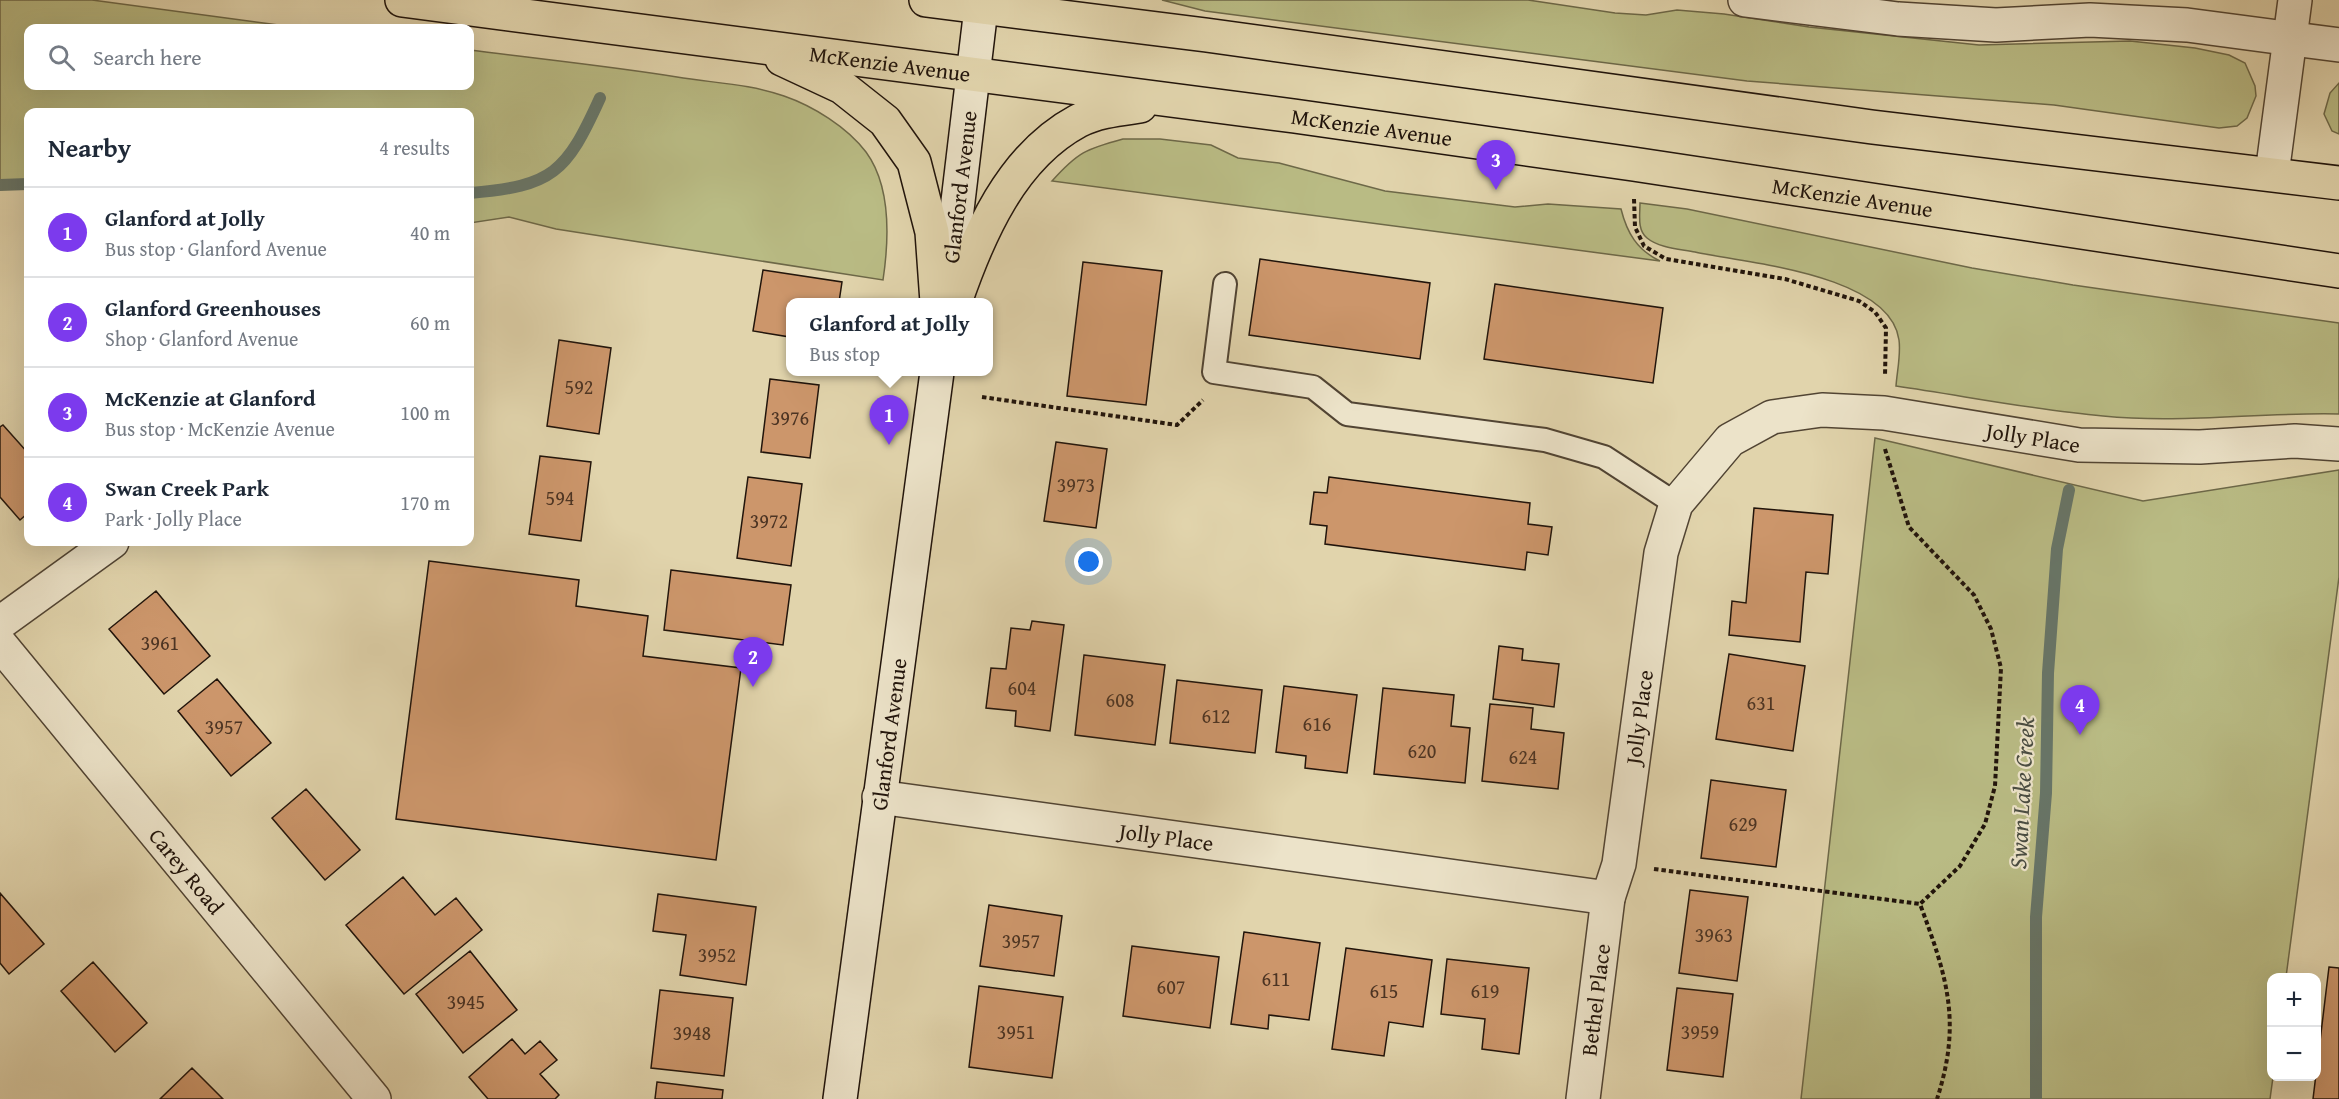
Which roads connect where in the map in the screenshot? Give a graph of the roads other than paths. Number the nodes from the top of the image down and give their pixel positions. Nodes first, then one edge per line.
1 (402, 0) edge
2 (926, 0) edge
3 (1109, 0) edge
4 (1745, 0) edge
5 (2295, 0) edge
6 (982, 4) edge
7 (1206, 35) junction
8 (2292, 37) junction
9 (753, 45) junction
10 (2339, 45) edge
11 (974, 76) junction
12 (1180, 102) junction
13 (2272, 174) junction
14 (2339, 183) edge
15 (2339, 271) edge
16 (1225, 284) dead end
17 (937, 298) edge
18 (947, 298) edge
19 (957, 298) edge
20 (936, 376) edge
21 (2339, 444) edge
22 (1676, 504) junction
23 (106, 546) edge
24 (0, 623) edge
25 (0, 644) edge
26 (879, 797) junction
27 (1608, 898) junction
28 (374, 1099) edge
29 (840, 1099) edge
30 (1583, 1099) edge

1 - 9 main road, McKenzie Avenue
2 - 6 main road
3 - 7 main road
4 - 8 street
5 - 8 street
6 - 7 main road
6 - 11 street, Glanford Avenue
7 - 13 main road
8 - 10 street
8 - 13 street
9 - 11 main road, McKenzie Avenue
9 - 17 main road
11 - 12 main road, McKenzie Avenue
11 - 18 street, Glanford Avenue
12 - 15 main road, McKenzie Avenue
12 - 19 main road
13 - 14 main road
16 - 22 lane
20 - 26 street, Glanford Avenue
21 - 22 street, Jolly Place
22 - 27 street, Jolly Place
23 - 24 street
25 - 28 street, Carey Road
26 - 27 street, Jolly Place
26 - 29 street, Glanford Avenue
27 - 30 street, Bethel Place

